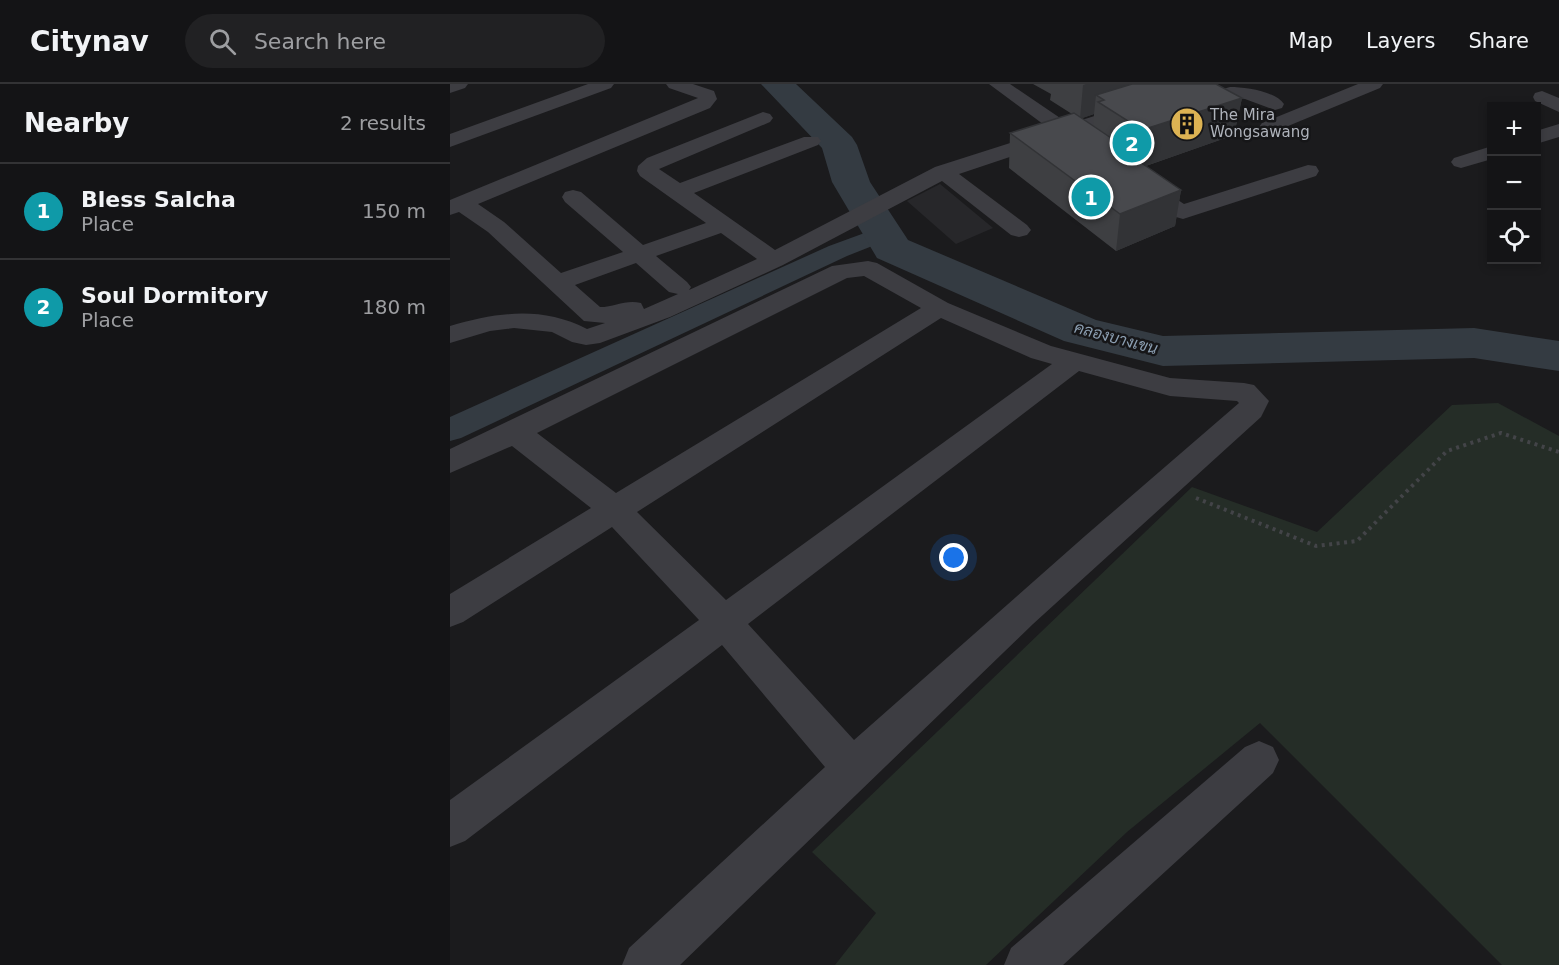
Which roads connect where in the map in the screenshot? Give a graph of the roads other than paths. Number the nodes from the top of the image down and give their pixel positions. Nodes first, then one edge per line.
1 (459, 84) edge
2 (605, 84) edge
3 (675, 84) edge
4 (998, 84) edge
5 (1330, 84) edge
6 (1374, 84) edge
7 (450, 87) edge
8 (1230, 93) edge
9 (1542, 97) dead end
10 (1151, 105) edge
11 (1559, 106) edge
12 (763, 118) dead end
13 (1269, 127) dead end
14 (1559, 130) edge
15 (1066, 132) junction
16 (1541, 136) edge
17 (450, 141) edge
18 (811, 141) dead end
19 (1094, 152) edge
20 (1487, 153) edge
21 (1461, 162) dead end
22 (1122, 171) edge
23 (1308, 171) dead end
24 (943, 172) junction
25 (677, 192) junction
26 (573, 196) dead end
27 (456, 205) edge
28 (723, 224) junction
29 (1019, 230) dead end
30 (640, 254) junction
31 (747, 254) dead end
32 (774, 260) junction
33 (557, 283) junction
34 (678, 287) junction
35 (939, 308) junction
36 (450, 335) edge
37 (1073, 362) junction
38 (515, 432) junction
39 (450, 462) edge
40 (615, 510) junction
41 (450, 612) edge
42 (725, 623) junction
43 (1259, 760) dead end
44 (852, 768) junction
45 (450, 826) edge
46 (646, 965) edge
47 (1029, 965) edge

1 - 7 street
2 - 17 street
3 - 27 street
4 - 15 street
5 - 8 street
6 - 13 street
9 - 11 street
10 - 15 street
12 - 25 street
14 - 16 street
15 - 19 street
15 - 24 street
18 - 25 street
20 - 21 street
22 - 23 street
24 - 29 street
24 - 32 street
25 - 28 street
26 - 30 street
27 - 33 street
28 - 30 street
28 - 32 street
30 - 33 street
30 - 34 street
31 - 34 street
32 - 36 street
33 - 34 street
35 - 37 street
35 - 38 street
35 - 40 street
37 - 42 street
37 - 44 street
38 - 39 street
38 - 40 street
40 - 41 street
40 - 42 street
42 - 44 street
42 - 45 street
43 - 47 street
44 - 46 street

